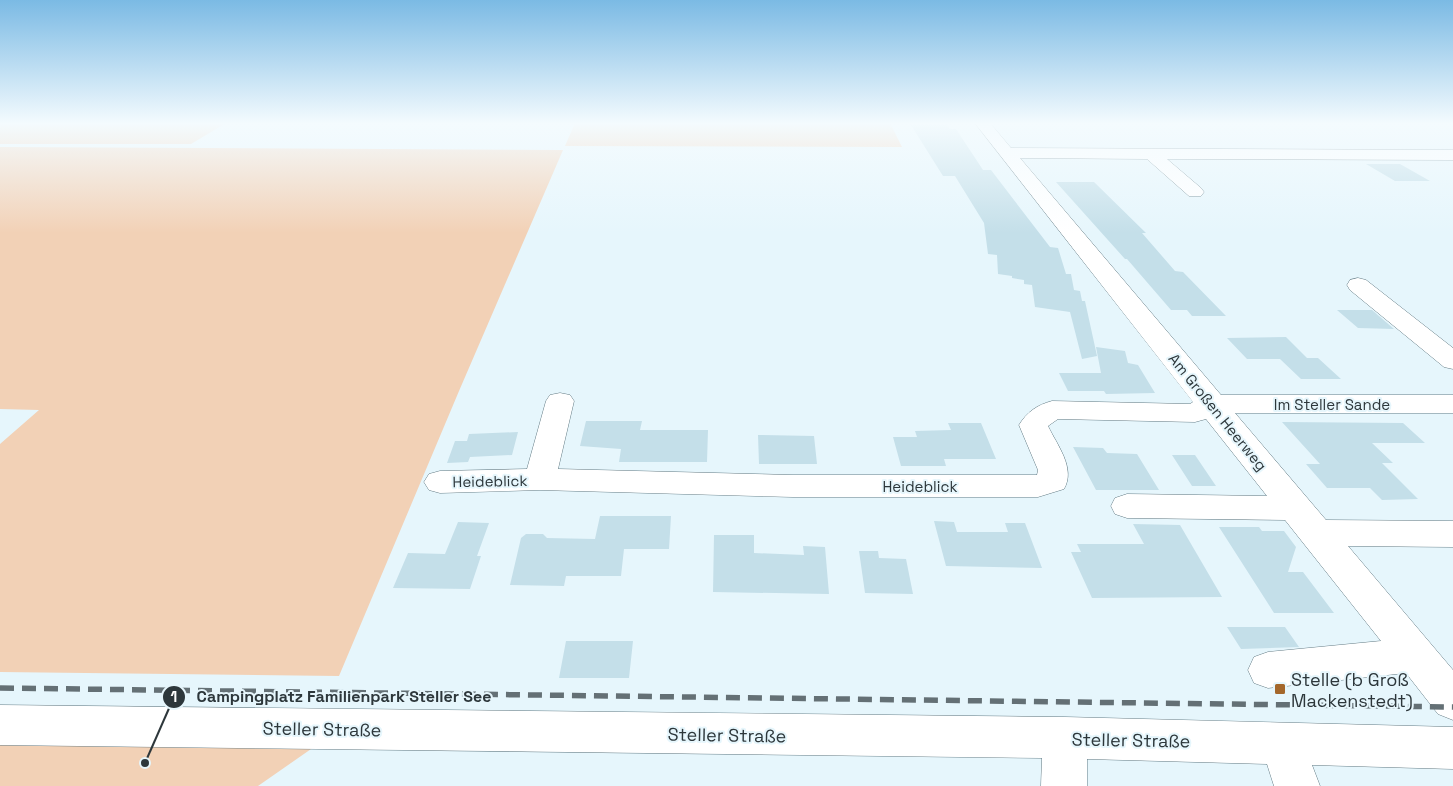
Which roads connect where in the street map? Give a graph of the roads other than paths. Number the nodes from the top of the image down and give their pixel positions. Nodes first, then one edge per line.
1 (1011, 160) edge
2 (1159, 160) edge
3 (1195, 192) dead end
4 (1358, 285) dead end
5 (1453, 361) edge
6 (560, 401) dead end
7 (1210, 404) junction
8 (1453, 404) edge
9 (540, 479) junction
10 (440, 482) dead end
11 (1127, 506) dead end
12 (1306, 520) junction
13 (1453, 534) edge
14 (1416, 655) junction
15 (1268, 670) dead end
16 (1453, 702) edge
17 (0, 725) edge
18 (1066, 738) junction
19 (1281, 744) junction
20 (1453, 748) edge
21 (1064, 786) edge
22 (1298, 786) edge

1 - 7 street, Am Großen Heerweg
2 - 3 street
4 - 5 street
6 - 9 street, Heideblick
7 - 8 street, Im Steller Sande
7 - 9 street, Heideblick
7 - 12 street, Am Großen Heerweg
9 - 10 street, Heideblick
11 - 12 street
12 - 13 street
12 - 14 street, Am Großen Heerweg
14 - 15 street
14 - 16 street, Am Großen Heerweg
17 - 18 street, Steller Straße
18 - 19 street, Steller Straße
18 - 21 street
19 - 20 street, Steller Straße
19 - 22 street

